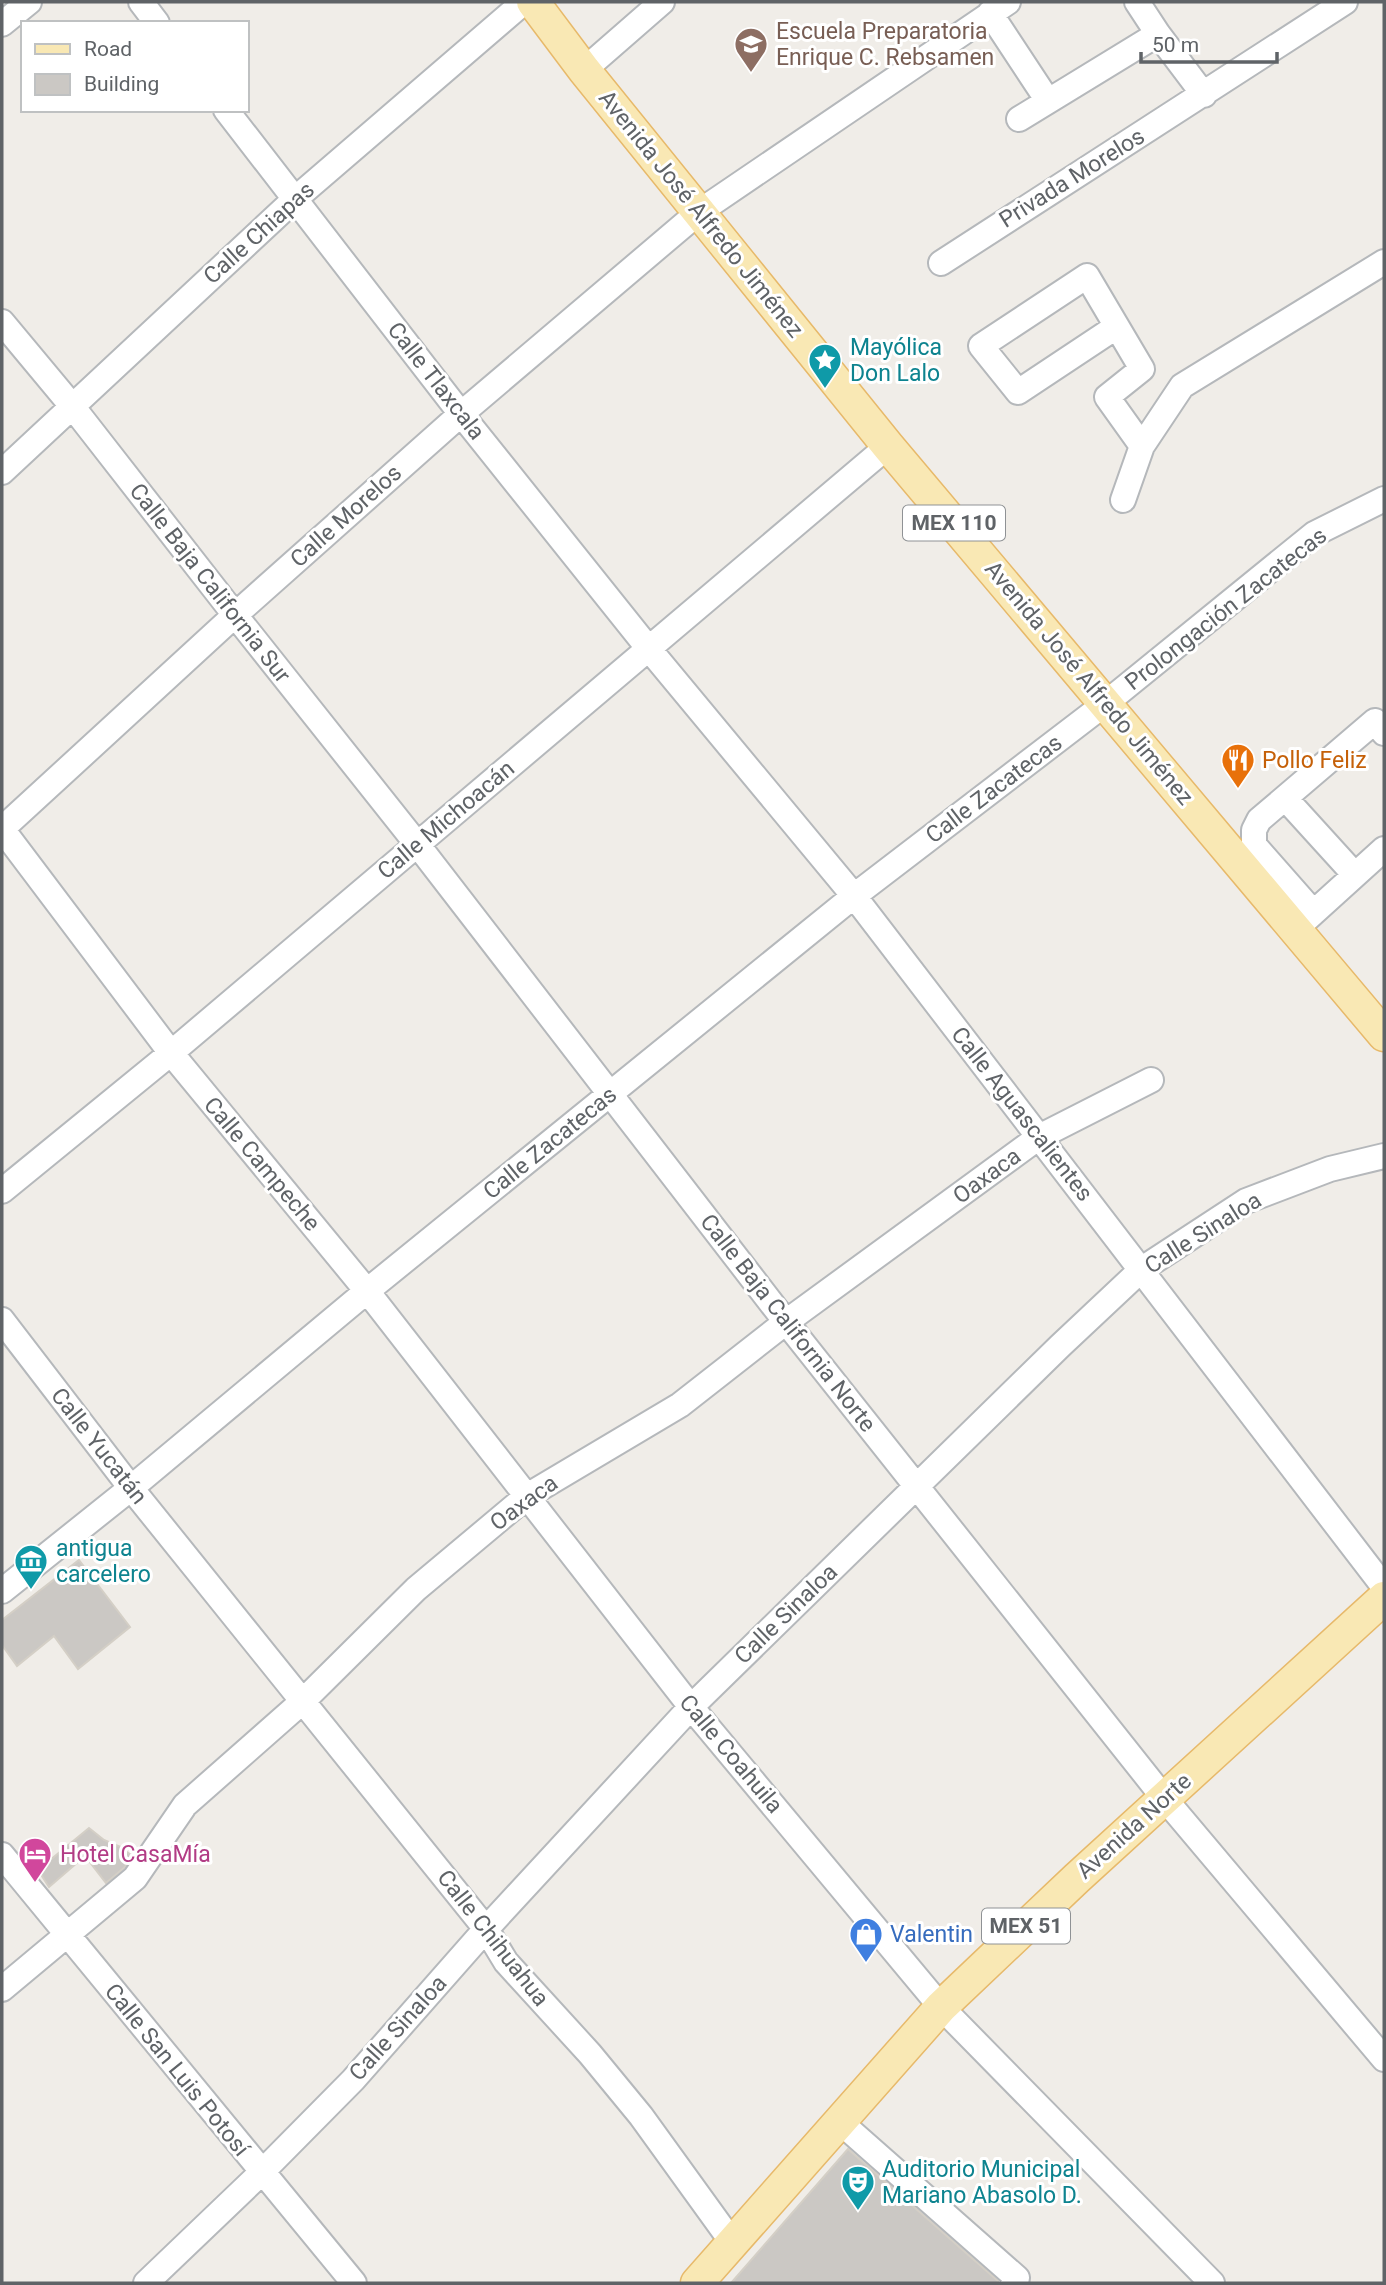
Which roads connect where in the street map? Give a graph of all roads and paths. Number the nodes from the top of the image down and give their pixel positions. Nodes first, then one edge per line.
1 (29, 2) edge
2 (141, 2) edge
3 (524, 2) edge
4 (533, 2) edge
5 (663, 2) edge
6 (1137, 2) edge
7 (1345, 2) edge
8 (999, 7) edge
9 (155, 21) edge
10 (2, 24) edge
11 (1158, 34) junction
12 (584, 70) junction
13 (1204, 95) junction
14 (1048, 101) junction
15 (228, 112) edge
16 (1019, 119) dead end
17 (295, 199) junction
18 (699, 212) junction
19 (1384, 262) edge
20 (941, 263) dead end
21 (2, 323) edge
22 (1116, 327) junction
23 (72, 406) junction
24 (461, 414) junction
25 (888, 446) junction
26 (1142, 446) junction
27 (2, 472) edge
28 (1384, 499) edge
29 (1123, 500) dead end
30 (234, 615) junction
31 (649, 649) junction
32 (1106, 703) junction
33 (1384, 733) edge
34 (1285, 798) junction
35 (2, 829) edge
36 (416, 844) junction
37 (1384, 849) edge
38 (1356, 874) junction
39 (854, 896) junction
40 (1304, 921) junction
41 (1384, 1035) edge
42 (171, 1053) junction
43 (1151, 1080) dead end
44 (610, 1095) junction
45 (1039, 1137) junction
46 (1384, 1156) edge
47 (2, 1191) edge
48 (1142, 1269) junction
49 (367, 1291) junction
50 (2, 1320) edge
51 (786, 1322) junction
52 (916, 1486) junction
53 (131, 1488) junction
54 (527, 1496) junction
55 (1384, 1587) edge
56 (2, 1591) edge
57 (1384, 1598) edge
58 (303, 1702) junction
59 (691, 1707) junction
60 (1164, 1798) junction
61 (2, 1855) edge
62 (486, 1929) junction
63 (67, 1935) junction
64 (2, 1989) edge
65 (941, 2007) junction
66 (1384, 2059) edge
67 (839, 2121) junction
68 (261, 2173) junction
69 (732, 2242) junction
70 (146, 2283) edge
71 (354, 2283) edge
72 (697, 2283) edge
73 (1013, 2283) edge
74 (1212, 2283) edge

1 - 10 street
2 - 9 street
3 - 17 street, Calle Chiapas
4 - 12 main road, Avenida José Alfredo Jiménez / MEX 110
5 - 12 street
6 - 11 street
7 - 13 street, Privada Morelos
8 - 14 street
8 - 18 street, Calle Morelos
11 - 13 street
11 - 14 street
12 - 18 main road, Avenida José Alfredo Jiménez / MEX 110
13 - 20 street, Privada Morelos
14 - 16 street
15 - 17 street, Calle Tlaxcala
17 - 23 street, Calle Chiapas
17 - 24 street, Calle Tlaxcala
18 - 24 street, Calle Morelos
18 - 25 main road, Avenida José Alfredo Jiménez / MEX 110
19 - 26 street
21 - 23 street, Calle Baja California Sur
22 - 22 street
22 - 26 street
23 - 27 street, Calle Chiapas
23 - 30 street, Calle Baja California Sur
24 - 30 street, Calle Morelos
24 - 31 street, Calle Tlaxcala
25 - 31 street, Calle Michoacán
25 - 32 main road, Avenida José Alfredo Jiménez / MEX 110
26 - 29 street
28 - 32 street, Prolongación Zacatecas
30 - 35 street, Calle Morelos
30 - 36 street, Calle Baja California Sur
31 - 36 street, Calle Michoacán
31 - 39 street, Calle Aguascalientes
32 - 39 street, Calle Zacatecas
32 - 40 main road, Avenida José Alfredo Jiménez / MEX 110
33 - 34 street
34 - 38 street
34 - 40 street
35 - 42 street, Calle Campeche
36 - 42 street, Calle Michoacán
36 - 44 street, Calle Baja California Norte
37 - 38 street
38 - 40 street
39 - 44 street, Calle Zacatecas
39 - 45 street, Calle Aguascalientes
40 - 41 main road, Avenida José Alfredo Jiménez / MEX 110
42 - 47 street, Calle Michoacán
42 - 49 street, Calle Campeche
43 - 45 street, Oaxaca
44 - 49 street, Calle Zacatecas
44 - 51 street, Calle Baja California Norte
45 - 48 street, Calle Aguascalientes
45 - 51 street, Oaxaca
46 - 48 street, Calle Sinaloa
48 - 52 street, Calle Sinaloa
48 - 55 street, Calle Aguascalientes
49 - 53 street, Calle Zacatecas
49 - 54 street, Calle Campeche
50 - 53 street, Calle Yucatán
51 - 52 street, Calle Baja California Norte
51 - 54 street, Oaxaca
52 - 59 street, Calle Sinaloa
52 - 60 street, Calle Baja California Norte
53 - 56 street, Calle Zacatecas
53 - 58 street, Calle Yucatán
54 - 58 street, Oaxaca
54 - 59 street, Calle Coahuila
57 - 60 main road, Avenida Norte / MEX 51
58 - 62 street, Calle Chihuahua
58 - 63 street, Oaxaca
59 - 62 street, Calle Sinaloa
59 - 65 street, Calle Coahuila
60 - 65 main road, Avenida Norte / MEX 51
60 - 66 street, Calle Baja California Norte
61 - 63 street, Calle San Luis Potosí
62 - 68 street, Calle Sinaloa
62 - 69 street, Calle Chihuahua
63 - 64 street, Oaxaca
63 - 68 street, Calle San Luis Potosí
65 - 67 main road, Avenida Norte / MEX 51
65 - 74 street, Calle Coahuila
67 - 69 main road, Avenida Norte / MEX 51
67 - 73 street
68 - 70 street, Calle Sinaloa
68 - 71 street, Calle San Luis Potosí
69 - 72 main road, Avenida Norte / MEX 51

